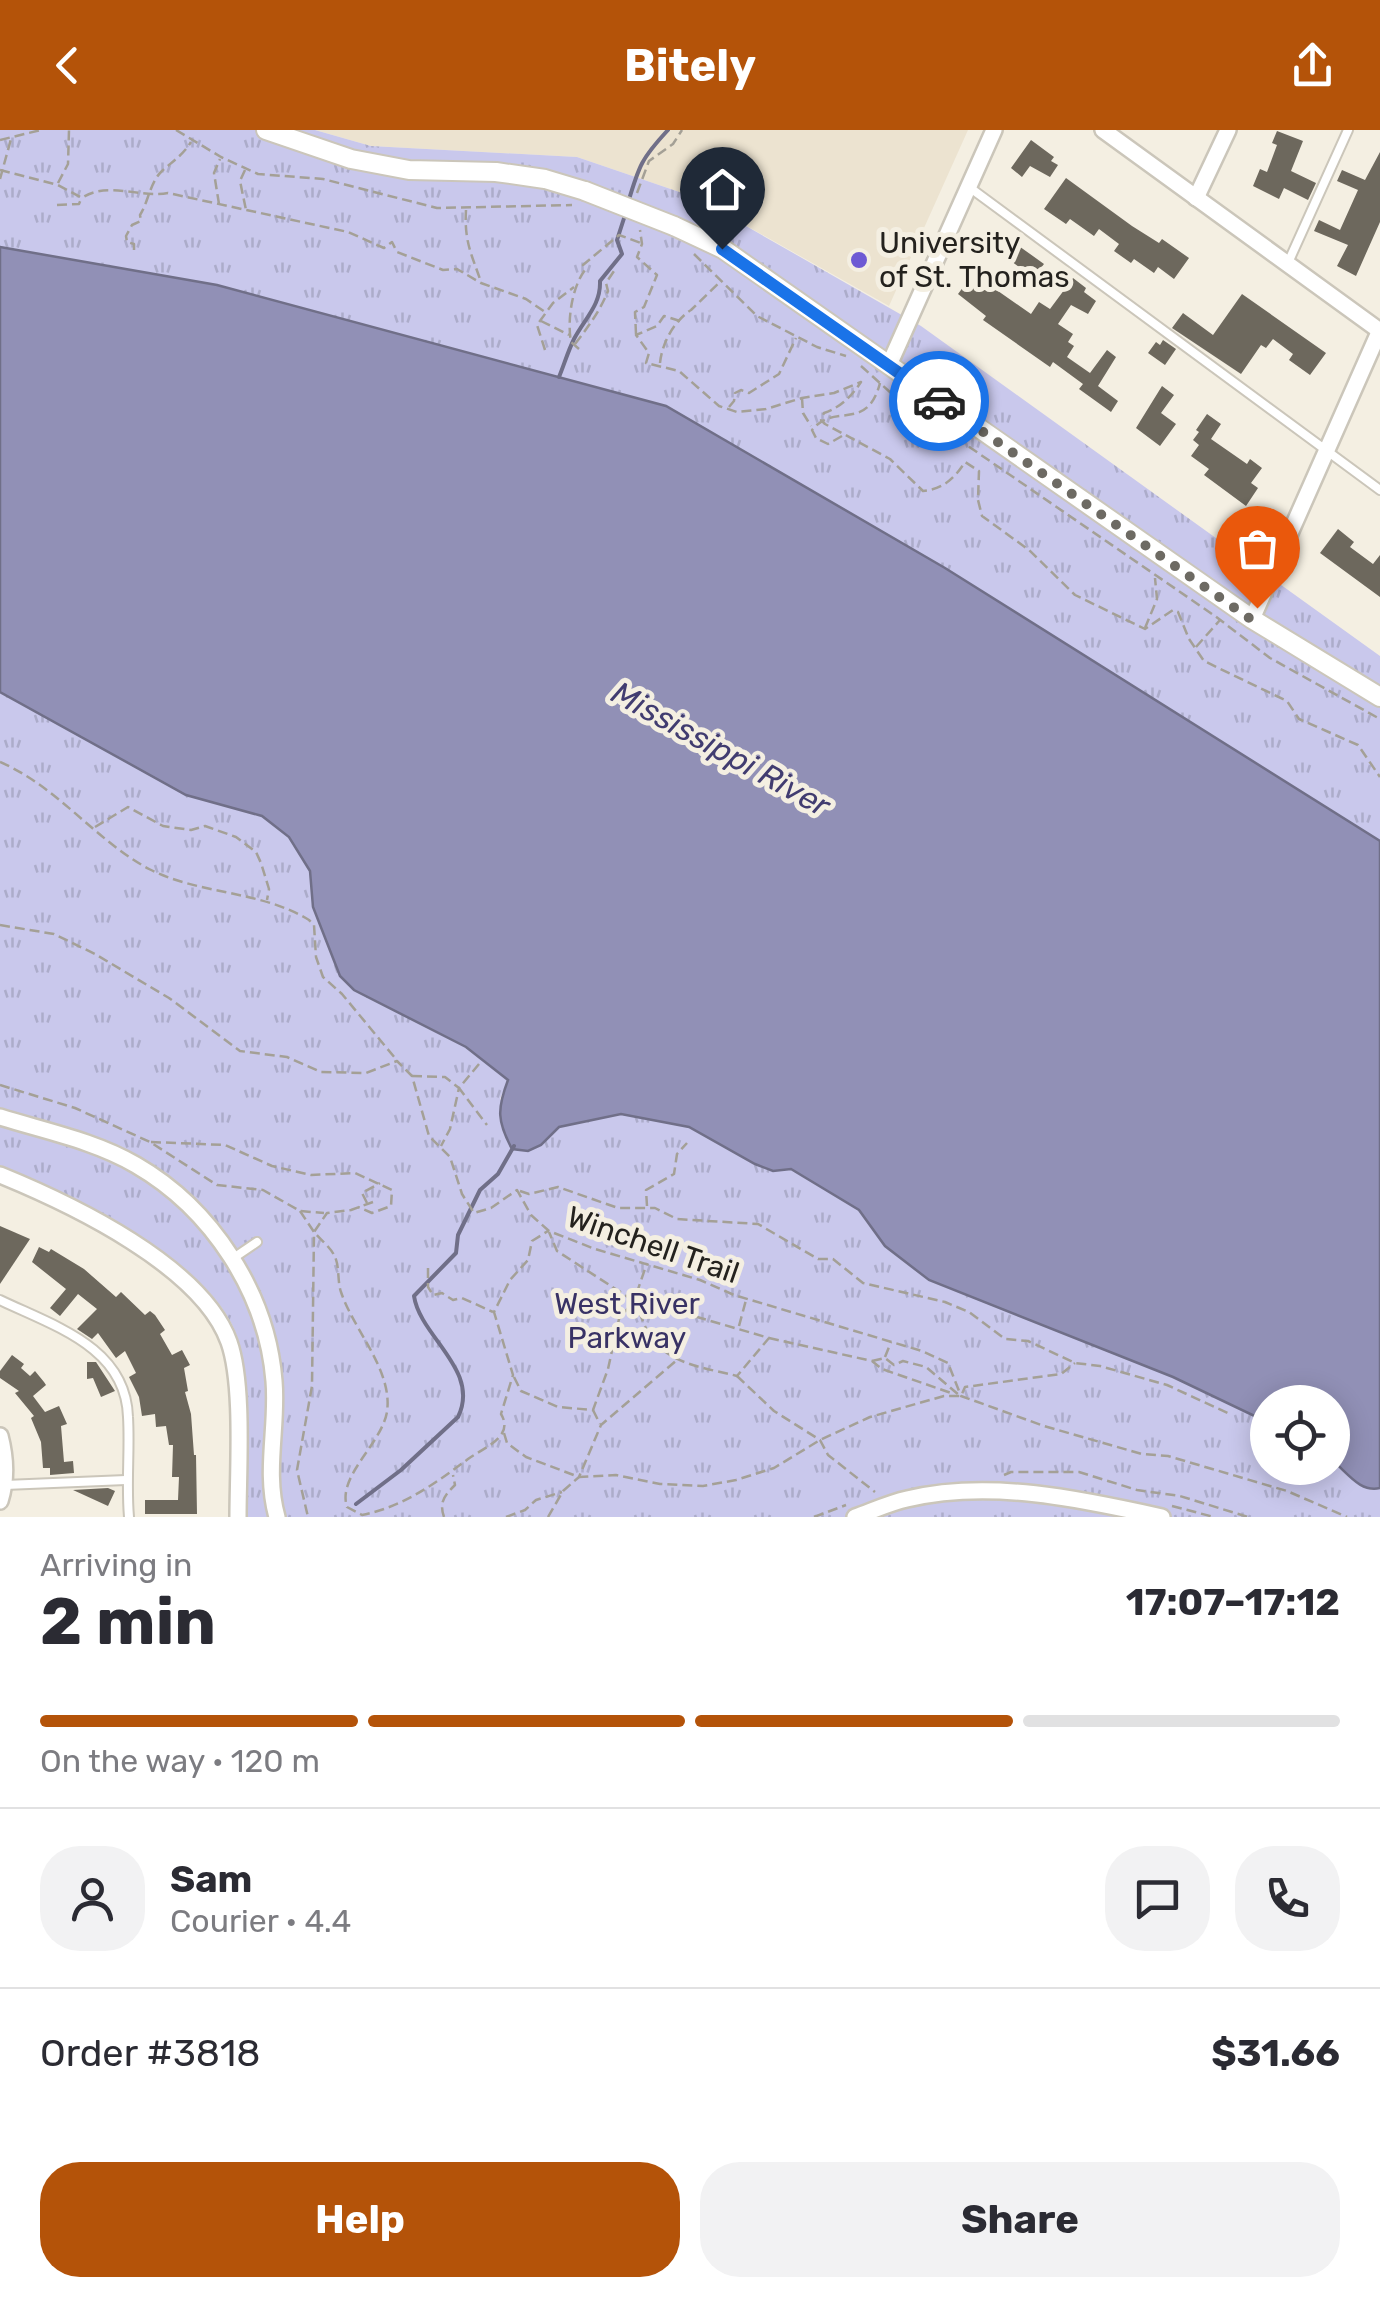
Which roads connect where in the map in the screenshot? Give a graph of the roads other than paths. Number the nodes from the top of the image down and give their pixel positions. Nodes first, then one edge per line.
1 (266, 130) edge
2 (994, 130) edge
3 (1228, 130) edge
4 (1348, 130) edge
5 (1106, 131) edge
6 (969, 187) junction
7 (1196, 198) junction
8 (1288, 265) junction
9 (1380, 330) edge
10 (885, 374) junction
11 (1325, 450) junction
12 (1380, 490) edge
13 (1252, 620) junction
14 (1380, 698) edge
15 (0, 1117) edge
16 (0, 1175) edge
17 (257, 1242) dead end
18 (232, 1259) junction
19 (0, 1300) edge
20 (0, 1436) edge
21 (126, 1480) junction
22 (2, 1493) edge
23 (129, 1517) edge
24 (238, 1517) edge
25 (277, 1517) edge
26 (855, 1517) edge
27 (1162, 1517) edge

1 - 10 street, bridge
2 - 6 street
3 - 7 street
4 - 8 lane
5 - 7 street
6 - 10 street
6 - 11 lane
7 - 8 street
8 - 9 street
9 - 11 street
10 - 13 street
11 - 12 lane
11 - 13 street
13 - 14 street
15 - 18 street
16 - 24 street
17 - 18 lane
18 - 25 street
19 - 21 lane
20 - 22 street
21 - 22 lane
21 - 23 lane
26 - 27 street

